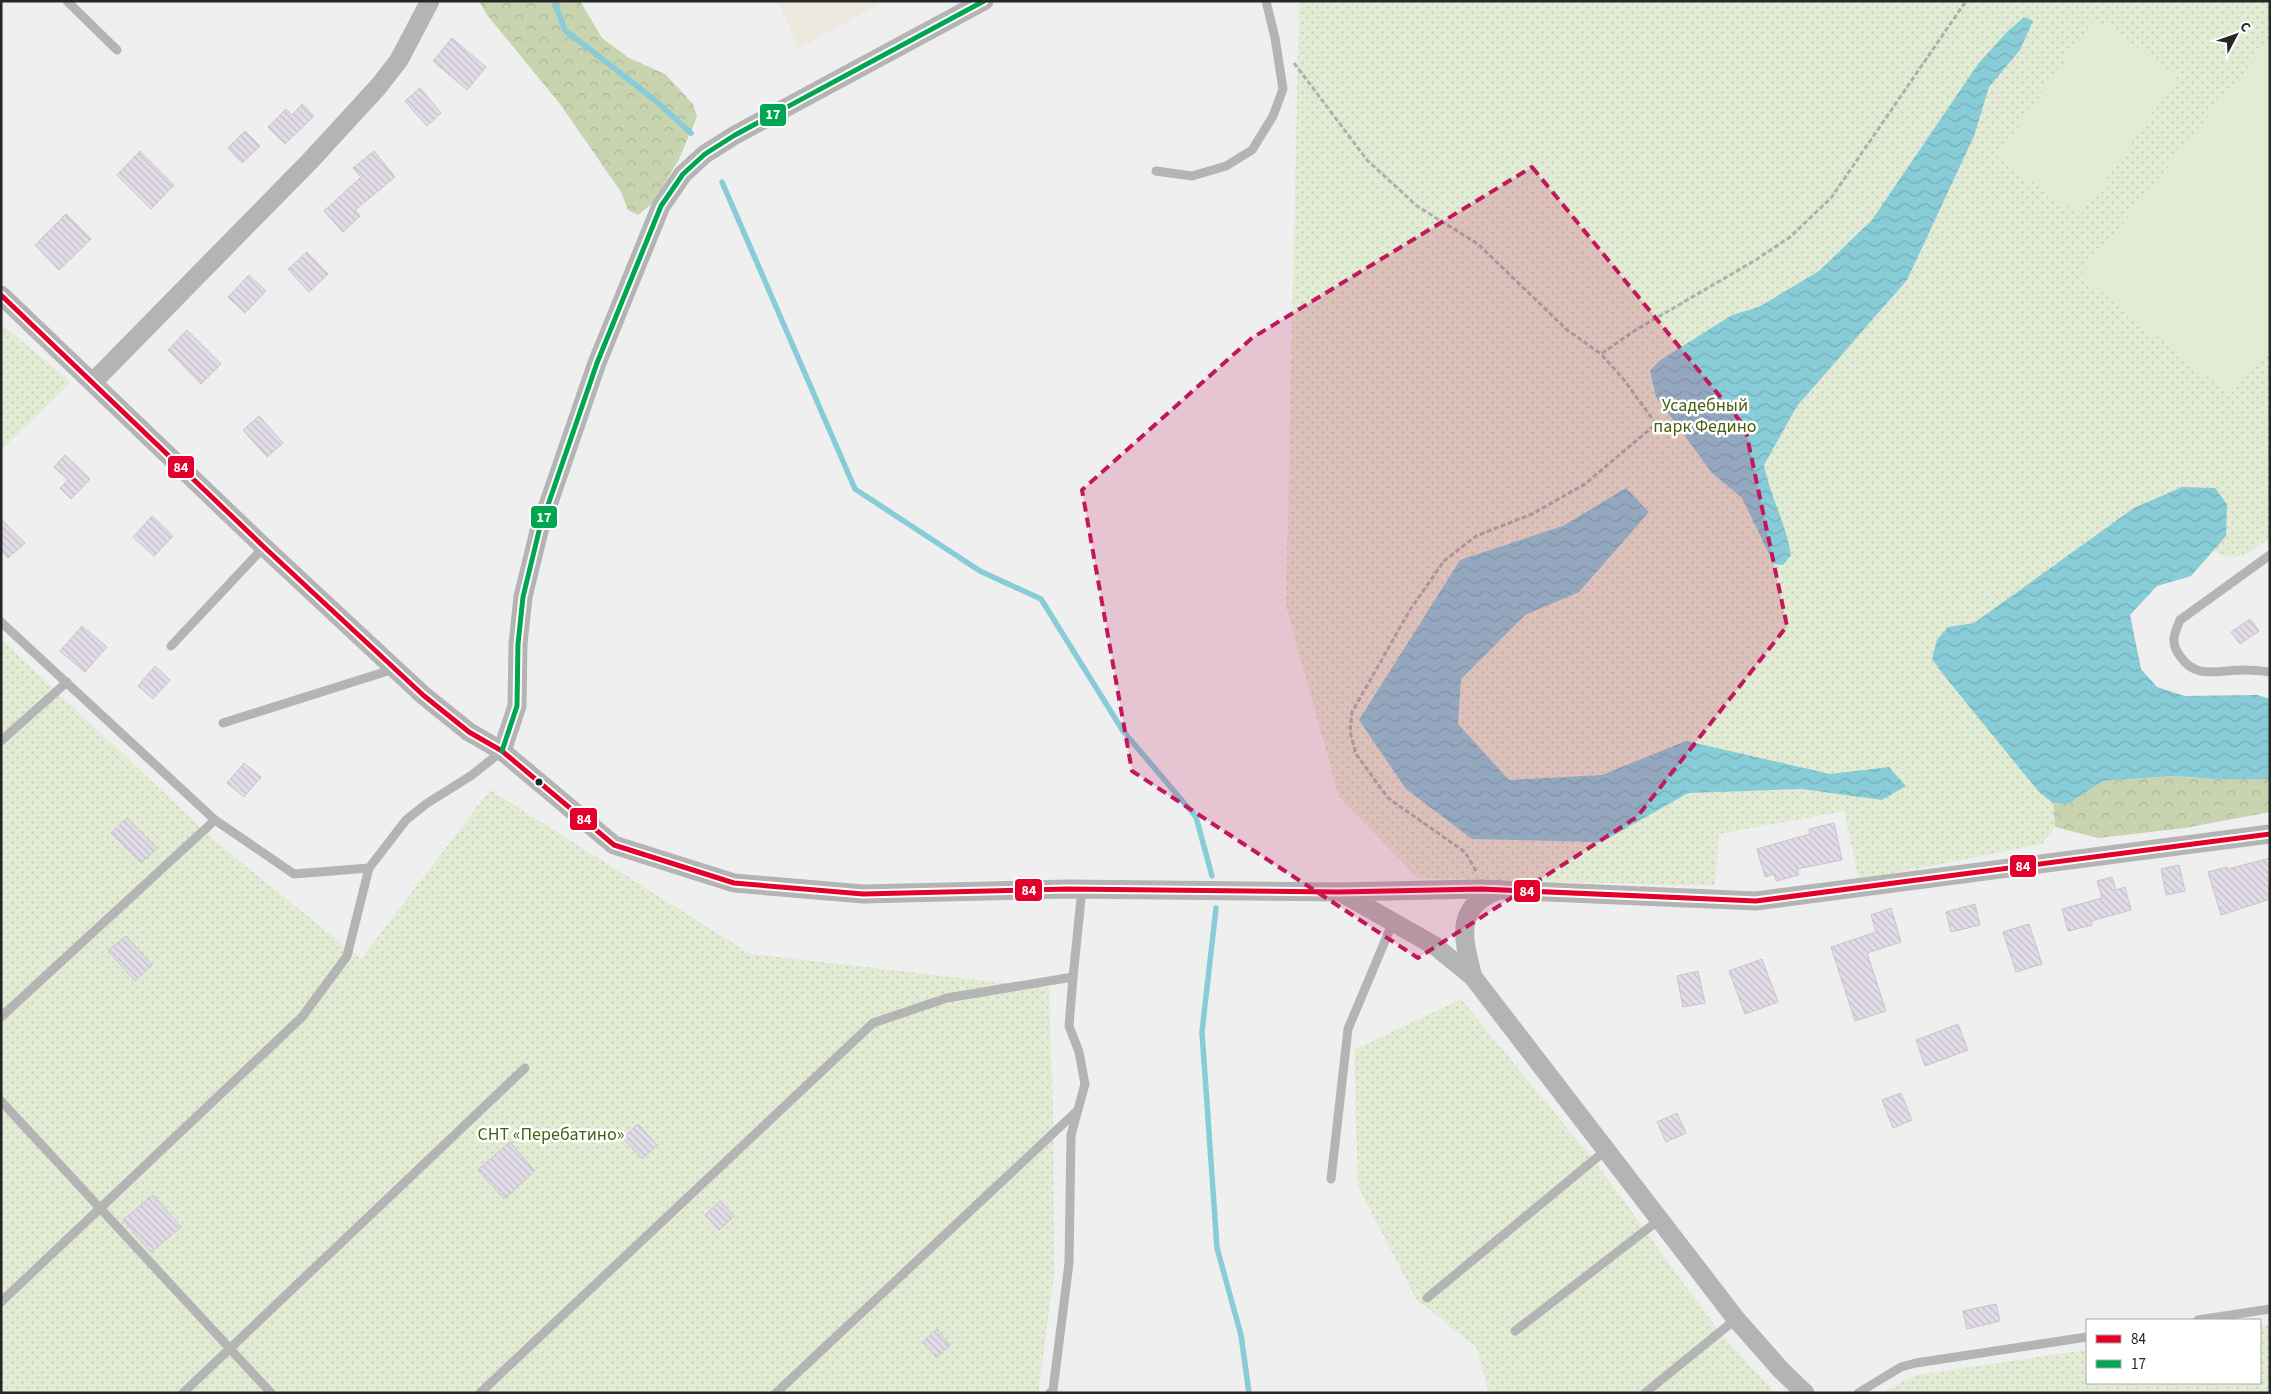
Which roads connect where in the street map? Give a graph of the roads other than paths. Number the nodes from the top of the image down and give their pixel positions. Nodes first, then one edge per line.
1 (66, 1) edge
2 (430, 1) edge
3 (984, 1) edge
4 (1266, 1) edge
5 (117, 50) dead end
6 (1156, 171) dead end
7 (1, 295) edge
8 (93, 382) junction
9 (264, 547) junction
10 (2270, 555) edge
11 (1, 622) edge
12 (171, 646) dead end
13 (394, 669) junction
14 (2270, 672) edge
15 (66, 682) junction
16 (223, 722) dead end
17 (1, 741) edge
18 (502, 751) junction
19 (216, 820) junction
20 (2270, 834) edge
21 (369, 868) junction
22 (1082, 889) junction
23 (1490, 889) junction
24 (1339, 892) junction
25 (1393, 922) junction
26 (1073, 977) junction
27 (1473, 977) junction
28 (1, 1017) edge
29 (525, 1068) dead end
30 (1, 1101) edge
31 (1078, 1110) junction
32 (1606, 1150) junction
33 (1331, 1179) dead end
34 (100, 1208) junction
35 (1659, 1220) junction
36 (1427, 1298) dead end
37 (1, 1302) edge
38 (2270, 1309) edge
39 (1736, 1319) junction
40 (2205, 1319) edge
41 (1514, 1331) dead end
42 (2086, 1337) edge
43 (230, 1349) junction
44 (1053, 1392) edge
45 (182, 1393) edge
46 (271, 1393) edge
47 (480, 1393) edge
48 (776, 1393) edge
49 (1645, 1393) edge
50 (1805, 1393) edge
51 (1858, 1393) edge

1 - 5 lane
2 - 8 street
3 - 18 street
4 - 6 lane
7 - 8 street
8 - 9 street
9 - 12 lane
9 - 13 street
10 - 14 lane
11 - 15 lane
13 - 16 lane
13 - 18 street
15 - 17 lane
15 - 19 lane
18 - 21 lane
18 - 22 street
19 - 21 lane
19 - 28 lane
20 - 23 street
21 - 34 lane
22 - 24 street
22 - 26 lane
23 - 24 street
23 - 27 street
24 - 25 street
25 - 27 street
25 - 33 lane
26 - 31 lane
26 - 47 lane
27 - 32 street
29 - 43 lane
30 - 34 lane
31 - 44 lane
31 - 48 lane
32 - 35 street
32 - 36 lane
34 - 37 lane
34 - 43 lane
35 - 39 street
35 - 41 lane
38 - 40 lane
39 - 49 lane
39 - 50 street
42 - 51 lane
43 - 45 lane
43 - 46 lane

